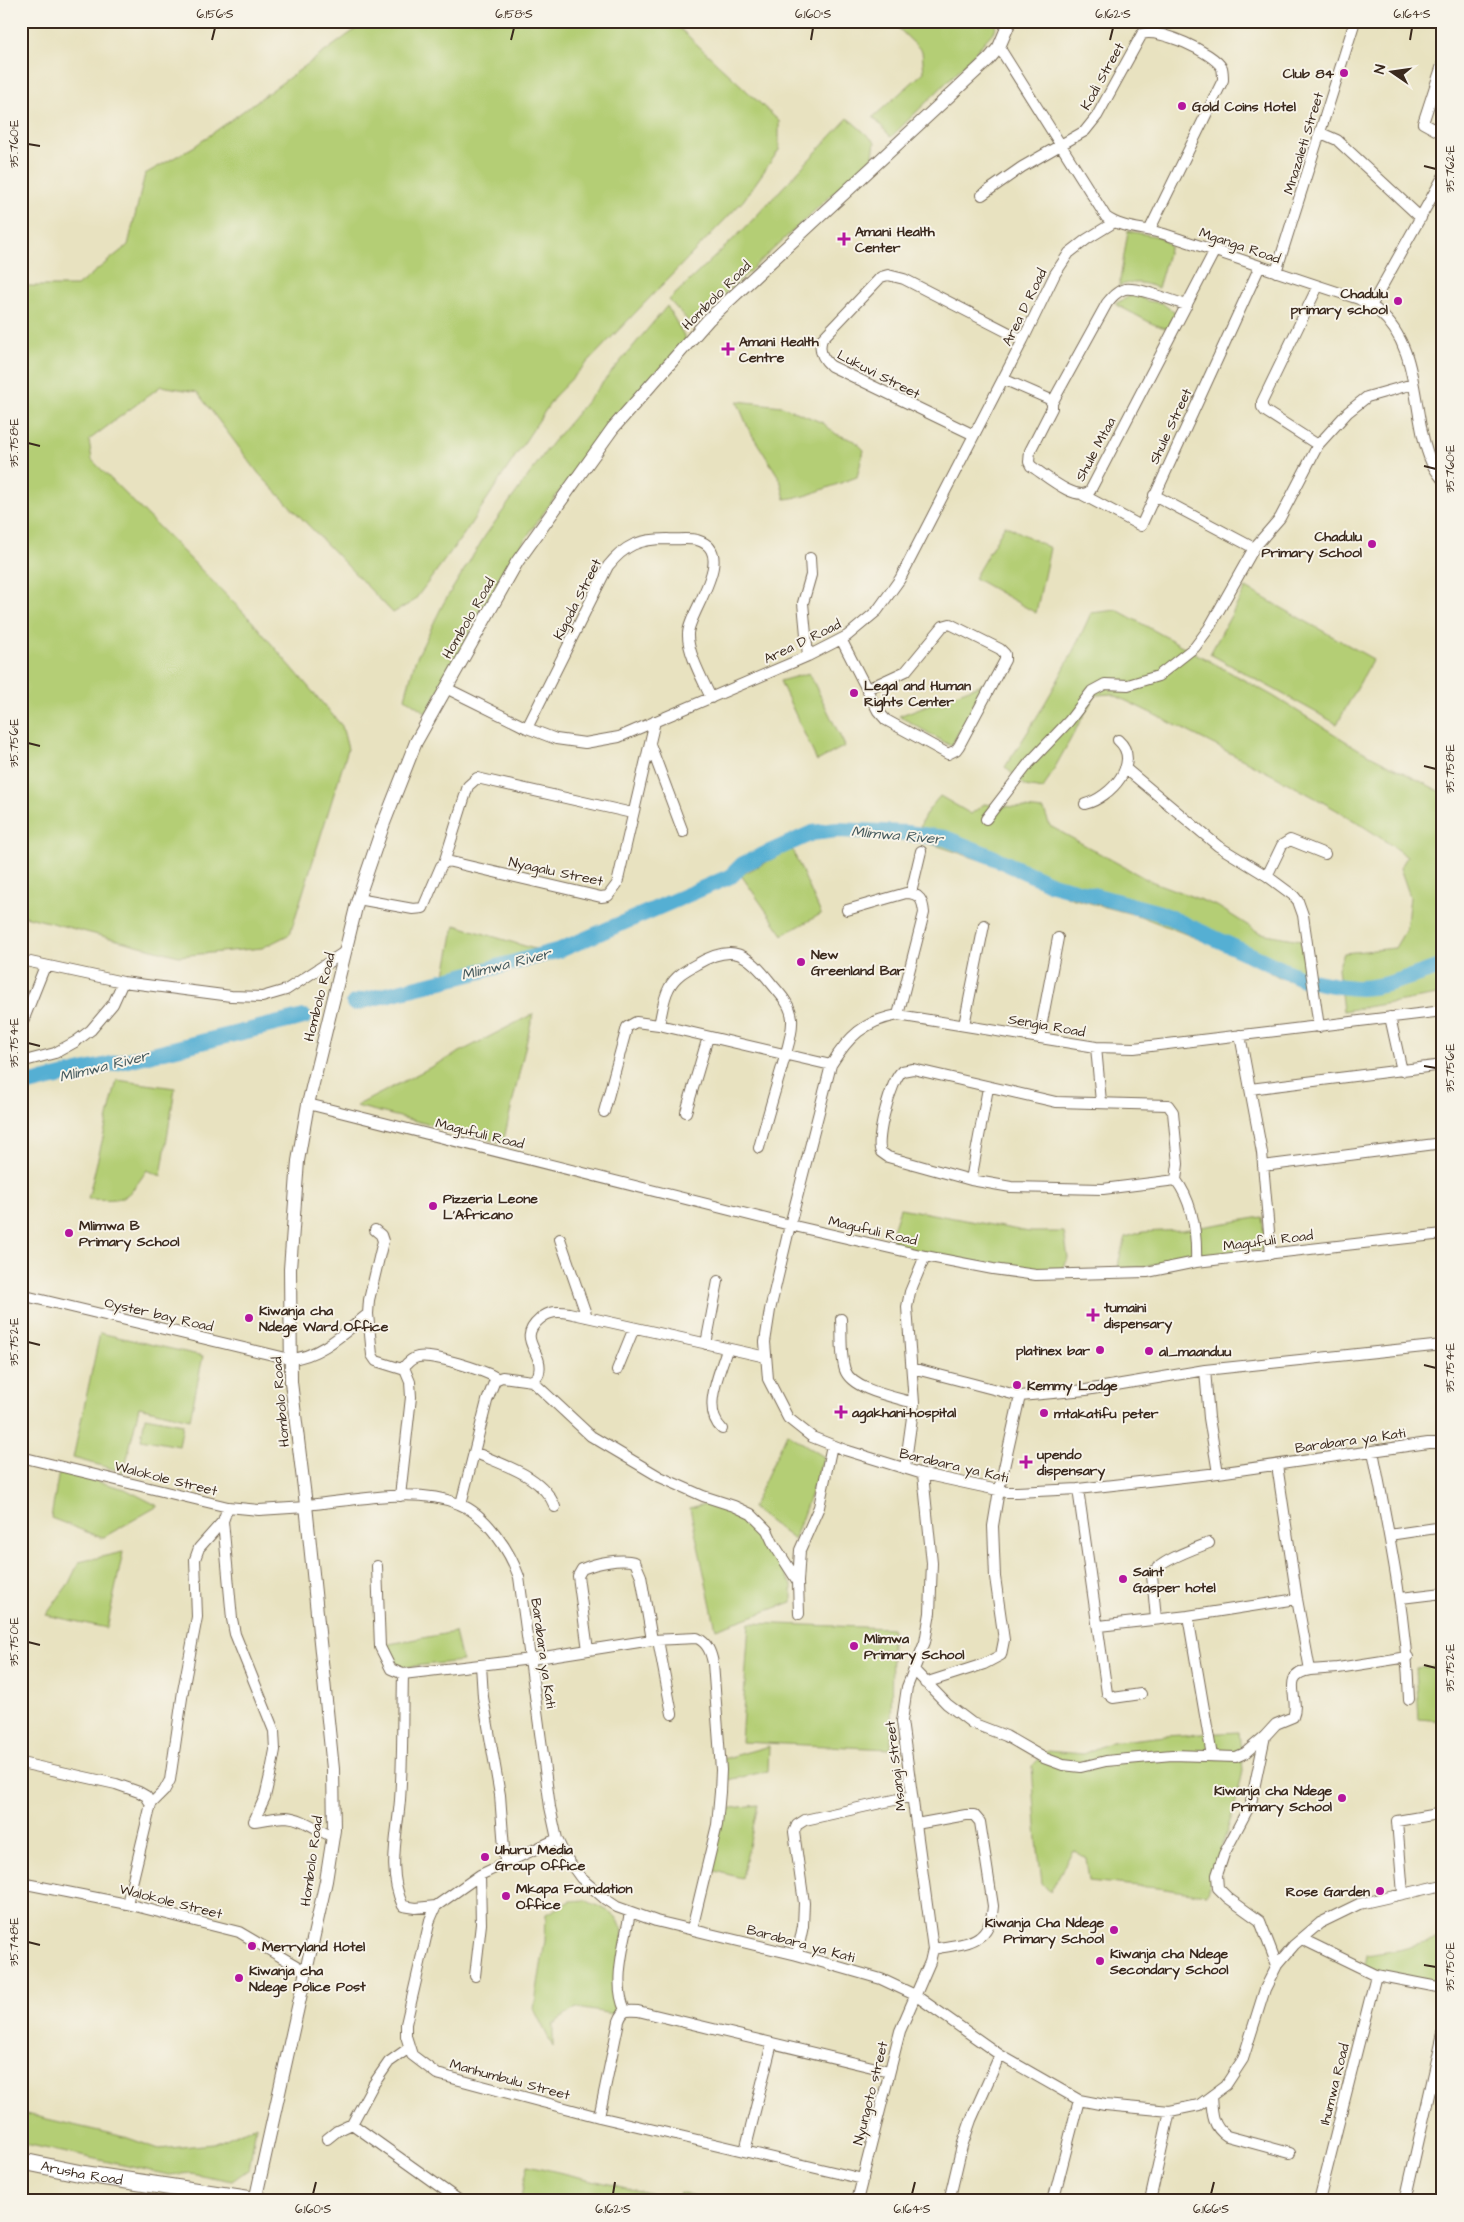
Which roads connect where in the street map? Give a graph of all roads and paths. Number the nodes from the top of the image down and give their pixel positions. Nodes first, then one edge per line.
1 (1010, 21) edge
2 (1355, 21) edge
3 (999, 47) junction
4 (1443, 62) edge
5 (1321, 133) junction
6 (1443, 134) edge
7 (1061, 146) junction
8 (1443, 177) edge
9 (982, 195) dead end
10 (1421, 218) junction
11 (1113, 223) junction
12 (1150, 229) junction
13 (1215, 250) junction
14 (1260, 266) junction
15 (1276, 272) junction
16 (1318, 286) junction
17 (1186, 305) junction
18 (1371, 306) junction
19 (1024, 340) junction
20 (1003, 379) junction
21 (1413, 384) junction
22 (1052, 403) junction
23 (974, 435) junction
24 (1318, 444) junction
25 (1443, 480) edge
26 (1083, 495) junction
27 (1154, 495) junction
28 (1254, 548) junction
29 (810, 558) dead end
30 (841, 639) junction
31 (808, 656) junction
32 (446, 688) junction
33 (867, 689) junction
34 (711, 698) junction
35 (655, 721) junction
36 (527, 728) junction
37 (1118, 740) dead end
38 (650, 744) junction
39 (1125, 768) junction
40 (1085, 804) dead end
41 (632, 813) junction
42 (986, 819) dead end
43 (683, 832) dead end
44 (921, 851) dead end
45 (1325, 854) dead end
46 (444, 863) junction
47 (1267, 876) junction
48 (911, 893) junction
49 (358, 898) junction
50 (847, 910) dead end
51 (984, 925) dead end
52 (1058, 938) dead end
53 (346, 951) junction
54 (21, 960) edge
55 (45, 966) junction
56 (123, 982) junction
57 (1443, 1011) edge
58 (898, 1015) junction
59 (1390, 1017) junction
60 (659, 1025) junction
61 (964, 1025) junction
62 (21, 1026) edge
63 (1318, 1027) junction
64 (1240, 1035) junction
65 (708, 1037) junction
66 (1039, 1038) junction
67 (1096, 1047) junction
68 (785, 1055) junction
69 (21, 1062) edge
70 (831, 1065) junction
71 (1443, 1065) edge
72 (1402, 1071) junction
73 (988, 1088) junction
74 (1250, 1089) junction
75 (1101, 1102) junction
76 (308, 1104) junction
77 (604, 1112) dead end
78 (686, 1112) dead end
79 (1443, 1143) edge
80 (759, 1148) dead end
81 (1263, 1166) junction
82 (971, 1180) junction
83 (1176, 1180) junction
84 (790, 1225) junction
85 (375, 1230) dead end
86 (1443, 1234) edge
87 (560, 1239) dead end
88 (1271, 1254) junction
89 (925, 1256) junction
90 (1196, 1262) junction
91 (718, 1281) dead end
92 (21, 1295) edge
93 (368, 1314) junction
94 (586, 1316) junction
95 (841, 1319) dead end
96 (634, 1328) junction
97 (706, 1344) junction
98 (1443, 1345) edge
99 (727, 1349) junction
100 (766, 1357) junction
101 (290, 1359) junction
102 (403, 1368) junction
103 (912, 1368) junction
104 (617, 1370) dead end
105 (1205, 1370) junction
106 (497, 1378) junction
107 (532, 1381) junction
108 (1020, 1396) junction
109 (914, 1403) junction
110 (722, 1429) dead end
111 (1443, 1443) edge
112 (832, 1445) junction
113 (1373, 1451) junction
114 (474, 1452) junction
115 (21, 1457) edge
116 (1277, 1464) junction
117 (905, 1468) junction
118 (1218, 1473) junction
119 (924, 1474) junction
120 (1078, 1489) junction
121 (998, 1490) junction
122 (400, 1496) junction
123 (461, 1504) junction
124 (306, 1506) junction
125 (228, 1507) junction
126 (555, 1507) dead end
127 (223, 1521) junction
128 (1443, 1527) edge
129 (1389, 1535) junction
130 (1209, 1543) dead end
131 (376, 1566) dead end
132 (798, 1582) junction
133 (1443, 1593) edge
134 (1401, 1598) junction
135 (1297, 1599) junction
136 (799, 1614) dead end
137 (1188, 1616) junction
138 (1156, 1619) junction
139 (1099, 1626) junction
140 (655, 1640) junction
141 (588, 1650) junction
142 (1408, 1658) junction
143 (531, 1659) junction
144 (481, 1665) junction
145 (914, 1670) junction
146 (1310, 1670) junction
147 (403, 1674) junction
148 (925, 1683) junction
149 (1141, 1694) dead end
150 (1409, 1699) dead end
151 (672, 1714) dead end
152 (1265, 1736) junction
153 (1212, 1756) junction
154 (21, 1763) edge
155 (912, 1796) junction
156 (151, 1804) junction
157 (1443, 1813) edge
158 (916, 1824) junction
159 (333, 1837) junction
160 (557, 1839) junction
161 (505, 1862) junction
162 (480, 1875) junction
163 (21, 1883) edge
164 (1443, 1885) edge
165 (1402, 1894) junction
166 (127, 1904) junction
167 (436, 1906) junction
168 (630, 1912) junction
169 (692, 1930) junction
170 (1302, 1939) junction
171 (933, 1949) junction
172 (797, 1955) junction
173 (1277, 1965) junction
174 (305, 1971) junction
175 (1376, 1975) junction
176 (475, 1976) dead end
177 (1443, 1988) edge
178 (915, 1995) junction
179 (625, 2010) junction
180 (1443, 2033) edge
181 (772, 2043) junction
182 (409, 2048) junction
183 (1000, 2055) junction
184 (890, 2070) junction
185 (1211, 2096) junction
186 (1079, 2100) junction
187 (1170, 2111) junction
188 (599, 2117) junction
189 (352, 2124) junction
190 (327, 2139) dead end
191 (745, 2151) junction
192 (1290, 2153) dead end
193 (21, 2161) edge
194 (863, 2179) junction
195 (258, 2200) edge
196 (460, 2201) edge
197 (857, 2201) edge
198 (949, 2201) edge
199 (1053, 2201) edge
200 (1150, 2201) edge
201 (1319, 2201) edge
202 (1405, 2201) edge

1 - 3 street, Hombolo Road
2 - 5 street, Mnazaleti Street
3 - 7 street
3 - 32 street, Hombolo Road
4 - 6 street
5 - 10 street
5 - 15 street, Mnazaleti Street
7 - 9 street
7 - 11 street
7 - 12 street, Kodi Street
8 - 10 street
10 - 18 street
11 - 12 street, Mganga Road
11 - 19 street, Area D Road
12 - 13 street, Mganga Road
13 - 14 street, Mganga Road
13 - 17 street, Shule Mtaa
14 - 15 street, Mganga Road
14 - 27 street, Shule Street
15 - 16 street, Mganga Road
16 - 18 street, Mganga Road
16 - 24 street
17 - 22 street
17 - 26 street, Shule Mtaa
18 - 21 street, Mganga Road
19 - 20 street, Area D Road
19 - 23 street, Lukuvi Street
20 - 22 street
20 - 23 street, Area D Road
21 - 24 street
21 - 25 street, Mganga Road
22 - 26 street, Shule Mtaa
23 - 30 street, Area D Road
24 - 28 street
26 - 27 street, Shule Street
27 - 28 street
28 - 42 street
29 - 31 street
30 - 31 street, Area D Road
30 - 33 street
31 - 34 street, Area D Road
32 - 36 street, Area D Road
32 - 49 street, Hombolo Road
33 - 33 street
34 - 35 street, Area D Road
34 - 36 street, Kigoda Street
35 - 36 street, Area D Road
35 - 38 street, Nyagalu Street
37 - 39 street
38 - 41 street, Nyagalu Street
38 - 43 street
39 - 40 street
39 - 47 street
41 - 46 street
41 - 46 street, Nyagalu Street
44 - 48 street
45 - 47 street
46 - 49 street
47 - 63 street
48 - 50 street
48 - 58 street
49 - 53 street, Hombolo Road
51 - 61 street
52 - 66 street
53 - 56 street
53 - 76 street, Hombolo Road
54 - 55 street
55 - 56 street
55 - 62 street
56 - 69 street
57 - 59 street, Sengia Road
58 - 61 street, Sengia Road
58 - 70 street, Sengia Road
59 - 63 street, Sengia Road
59 - 72 street
60 - 65 street
60 - 68 street
60 - 77 street
61 - 66 street, Sengia Road
63 - 64 street, Sengia Road
64 - 67 street, Sengia Road
64 - 74 street
65 - 68 street
65 - 78 street
66 - 67 street, Sengia Road
67 - 75 street
68 - 70 street
68 - 80 street
70 - 84 street, Sengia Road
71 - 72 street
72 - 74 street
73 - 75 street
73 - 82 street
73 - 82 street
74 - 81 street
75 - 83 street
76 - 84 street, Magufuli Road
76 - 101 street, Hombolo Road
79 - 81 street
81 - 88 street
82 - 83 street
83 - 90 street
84 - 89 street, Magufuli Road
84 - 100 street, Barabara ya Kati
85 - 93 street
86 - 88 street, Magufuli Road
87 - 94 street
88 - 90 street, Magufuli Road
89 - 90 street, Magufuli Road
89 - 103 street
91 - 97 street
92 - 101 street, Oyster bay Road
93 - 101 street
93 - 102 street
94 - 96 street
94 - 107 street
95 - 109 street
96 - 97 street
96 - 104 street
97 - 99 street
98 - 105 street
99 - 100 street
99 - 110 street
100 - 112 street, Barabara ya Kati
101 - 124 street, Hombolo Road
102 - 106 street
102 - 122 street
103 - 108 street
103 - 109 street
105 - 108 street
105 - 118 street
106 - 107 street
106 - 114 street
107 - 132 street
108 - 121 street
109 - 117 street
111 - 113 street, Barabara ya Kati
112 - 117 street, Barabara ya Kati
112 - 132 street
113 - 116 street, Barabara ya Kati
113 - 129 street
114 - 123 street
114 - 126 street
115 - 125 street, Walokole Street
116 - 118 street, Barabara ya Kati
116 - 135 street
117 - 119 street, Barabara ya Kati
118 - 120 street, Barabara ya Kati
119 - 121 street, Barabara ya Kati
119 - 145 street, Msangi Street
120 - 121 street, Barabara ya Kati
120 - 139 street
121 - 148 street
122 - 123 street
122 - 124 street
123 - 143 street, Barabara ya Kati
124 - 125 street, Walokole Street
124 - 159 street, Hombolo Road
125 - 127 street
127 - 156 street
127 - 159 street
128 - 129 street
129 - 134 street
130 - 138 street
131 - 147 street
132 - 136 street
133 - 134 street
134 - 142 street
135 - 137 street
135 - 146 street
137 - 138 street
137 - 153 street
138 - 139 street
139 - 149 street
140 - 141 street
140 - 141 street
140 - 151 street
140 - 169 street
141 - 143 street
142 - 146 street
142 - 150 street
143 - 144 street
143 - 160 street, Barabara ya Kati
144 - 147 street
144 - 161 street
145 - 148 street
145 - 155 street, Msangi Street
146 - 152 street
147 - 167 street
148 - 153 street
152 - 153 street
152 - 173 street
154 - 156 street
155 - 158 street, Msangi Street
155 - 172 street
156 - 166 street
157 - 165 street
158 - 171 street, Msangi Street
158 - 171 street
159 - 174 street, Hombolo Road
160 - 161 street
160 - 168 street, Barabara ya Kati
161 - 162 street
162 - 167 street
162 - 176 street
163 - 166 street, Walokole Street
164 - 165 street, Barabara ya Kati
165 - 170 street, Barabara ya Kati
166 - 174 street, Walokole Street
167 - 182 street
168 - 169 street, Barabara ya Kati
168 - 179 street
169 - 172 street, Barabara ya Kati
170 - 173 street, Barabara ya Kati
170 - 175 street
171 - 178 street, Msangi Street
172 - 178 street, Barabara ya Kati
173 - 185 street, Barabara ya Kati
174 - 195 street, Hombolo Road
175 - 177 street
175 - 201 street, Ihumwa Road
178 - 183 street, Barabara ya Kati
178 - 184 street, Nyungoto street
179 - 181 street
179 - 188 street
180 - 202 street
181 - 184 street
181 - 191 street
182 - 188 street, Manhumbulu Street
182 - 189 street
183 - 186 street, Barabara ya Kati
183 - 198 street
184 - 194 street, Nyungoto street
185 - 187 street, Barabara ya Kati
185 - 192 street
186 - 187 street, Barabara ya Kati
186 - 199 street
187 - 200 street
188 - 191 street, Manhumbulu Street
189 - 190 street
189 - 196 street
191 - 194 street, Manhumbulu Street
193 - 195 highway, Arusha Road
194 - 197 street, Nyungoto street

